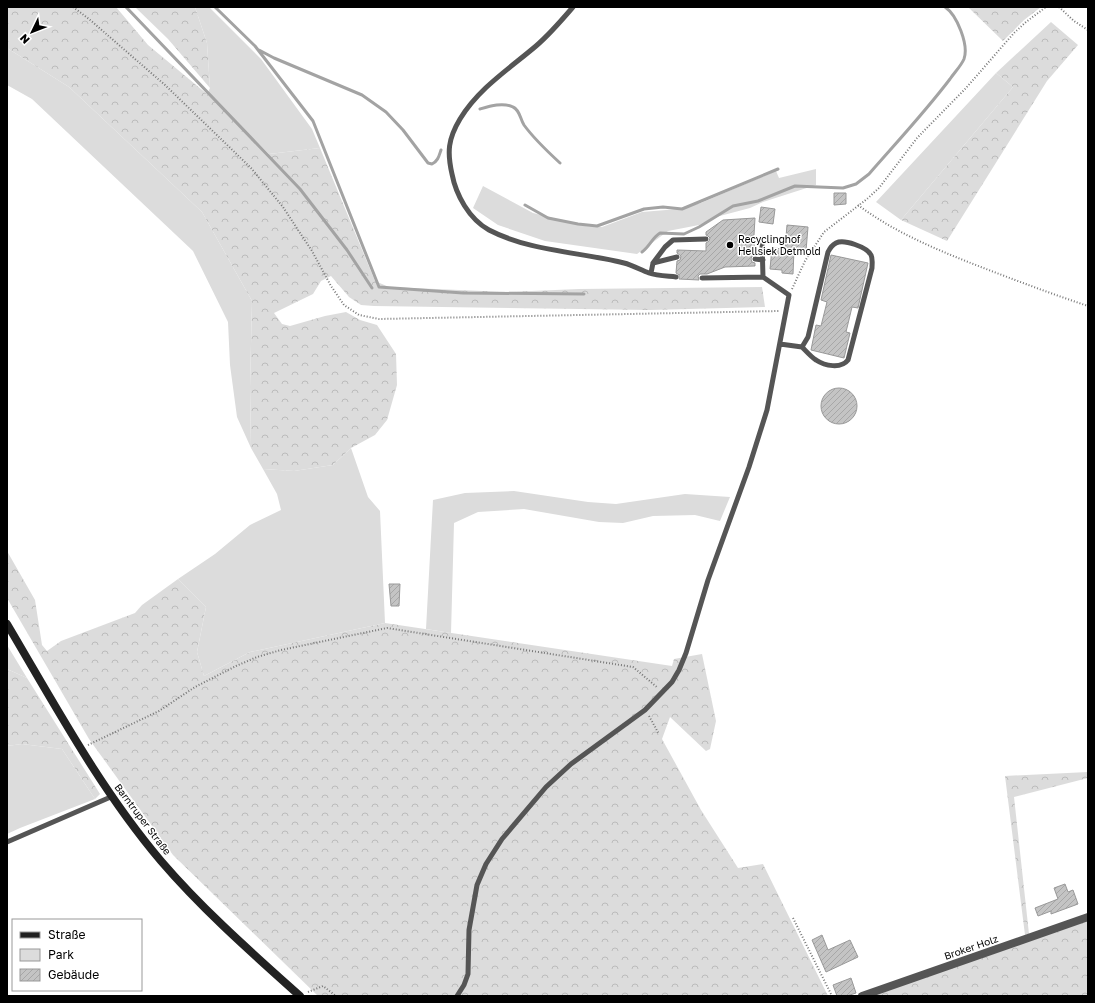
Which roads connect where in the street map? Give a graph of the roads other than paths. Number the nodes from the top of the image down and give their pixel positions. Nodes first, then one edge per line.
1 (573, 7) edge
2 (706, 239) dead end
3 (754, 240) dead end
4 (677, 257) dead end
5 (755, 259) dead end
6 (763, 260) junction
7 (653, 263) junction
8 (651, 273) junction
9 (676, 277) dead end
10 (763, 277) junction
11 (702, 278) dead end
12 (780, 344) junction
13 (802, 347) junction
14 (7, 624) edge
15 (113, 796) junction
16 (7, 842) edge
17 (1088, 917) edge
18 (300, 995) edge
19 (458, 996) edge
20 (862, 996) edge

1 - 8 lane
2 - 7 lane
3 - 6 lane
4 - 7 lane
5 - 6 lane
6 - 10 lane
7 - 8 lane
8 - 9 lane
10 - 11 lane
10 - 12 lane
12 - 13 lane
12 - 19 lane
13 - 13 lane
14 - 15 main road, Barntruper Straße
15 - 16 lane
15 - 18 main road, Barntruper Straße
17 - 20 street, Broker Holz

